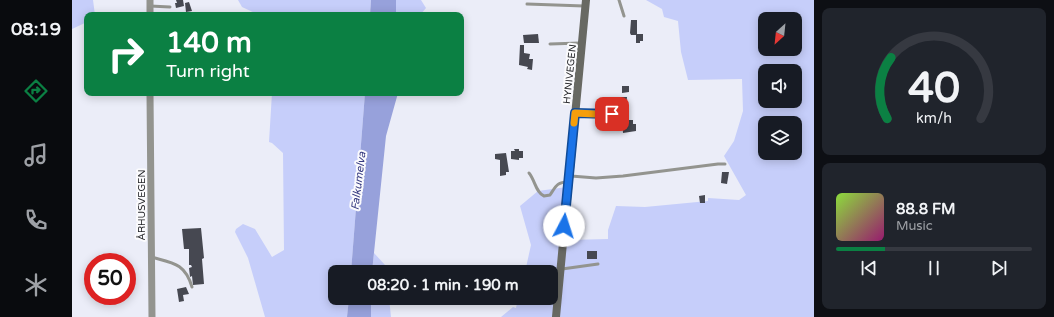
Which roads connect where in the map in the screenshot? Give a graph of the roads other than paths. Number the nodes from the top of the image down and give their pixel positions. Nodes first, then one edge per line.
1 (619, 0) edge
2 (150, 3) edge
3 (586, 3) edge
4 (527, 4) dead end
5 (170, 7) dead end
6 (624, 16) dead end
7 (550, 44) dead end
8 (582, 44) junction
9 (150, 96) edge
10 (575, 113) junction
11 (612, 114) dead end
12 (726, 164) dead end
13 (529, 174) dead end
14 (569, 179) junction
15 (151, 257) junction
16 (598, 264) dead end
17 (560, 270) junction
18 (192, 287) dead end
19 (152, 317) edge
20 (556, 317) edge

1 - 6 lane
2 - 5 lane
3 - 4 lane
3 - 8 main road, HYNIVEGEN
7 - 8 lane
8 - 10 main road, HYNIVEGEN
9 - 15 street, ÅRHUSVEGEN
10 - 11 lane
10 - 14 main road, HYNIVEGEN
12 - 14 lane
13 - 14 lane
14 - 17 main road, HYNIVEGEN
15 - 18 lane
15 - 19 street, ÅRHUSVEGEN
16 - 17 lane
17 - 20 main road, HYNIVEGEN

